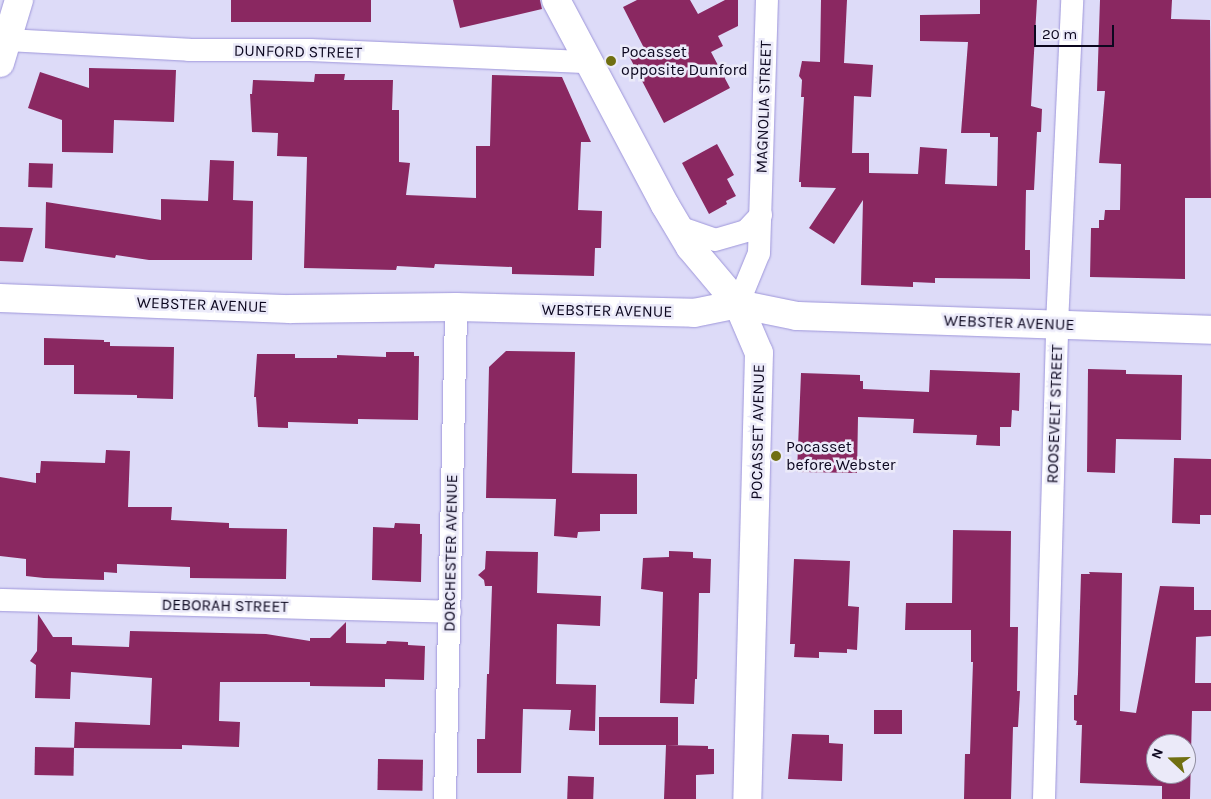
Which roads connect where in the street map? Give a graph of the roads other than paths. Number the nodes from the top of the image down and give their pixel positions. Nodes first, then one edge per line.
1 (19, 0) edge
2 (556, 0) edge
3 (767, 0) edge
4 (1072, 0) edge
5 (4, 52) edge
6 (589, 62) junction
7 (761, 215) junction
8 (678, 227) junction
9 (0, 298) edge
10 (738, 304) junction
11 (456, 307) junction
12 (1058, 324) junction
13 (1211, 330) edge
14 (0, 600) edge
15 (450, 612) junction
16 (446, 799) edge
17 (747, 799) edge
18 (1044, 799) edge

1 - 5 street
2 - 6 street, POCASSET AVENUE
3 - 7 street, MAGNOLIA STREET
4 - 12 street, ROOSEVELT STREET
5 - 6 street, DUNFORD STREET
6 - 8 street, POCASSET AVENUE
7 - 8 street
7 - 10 street, MAGNOLIA STREET
8 - 10 street, POCASSET AVENUE
9 - 11 street, WEBSTER AVENUE
10 - 11 street, WEBSTER AVENUE
10 - 12 street, WEBSTER AVENUE
10 - 17 street, POCASSET AVENUE
11 - 15 street, DORCHESTER AVENUE
12 - 13 street, WEBSTER AVENUE
12 - 18 street, ROOSEVELT STREET
14 - 15 street, DEBORAH STREET
15 - 16 street, DORCHESTER AVENUE

